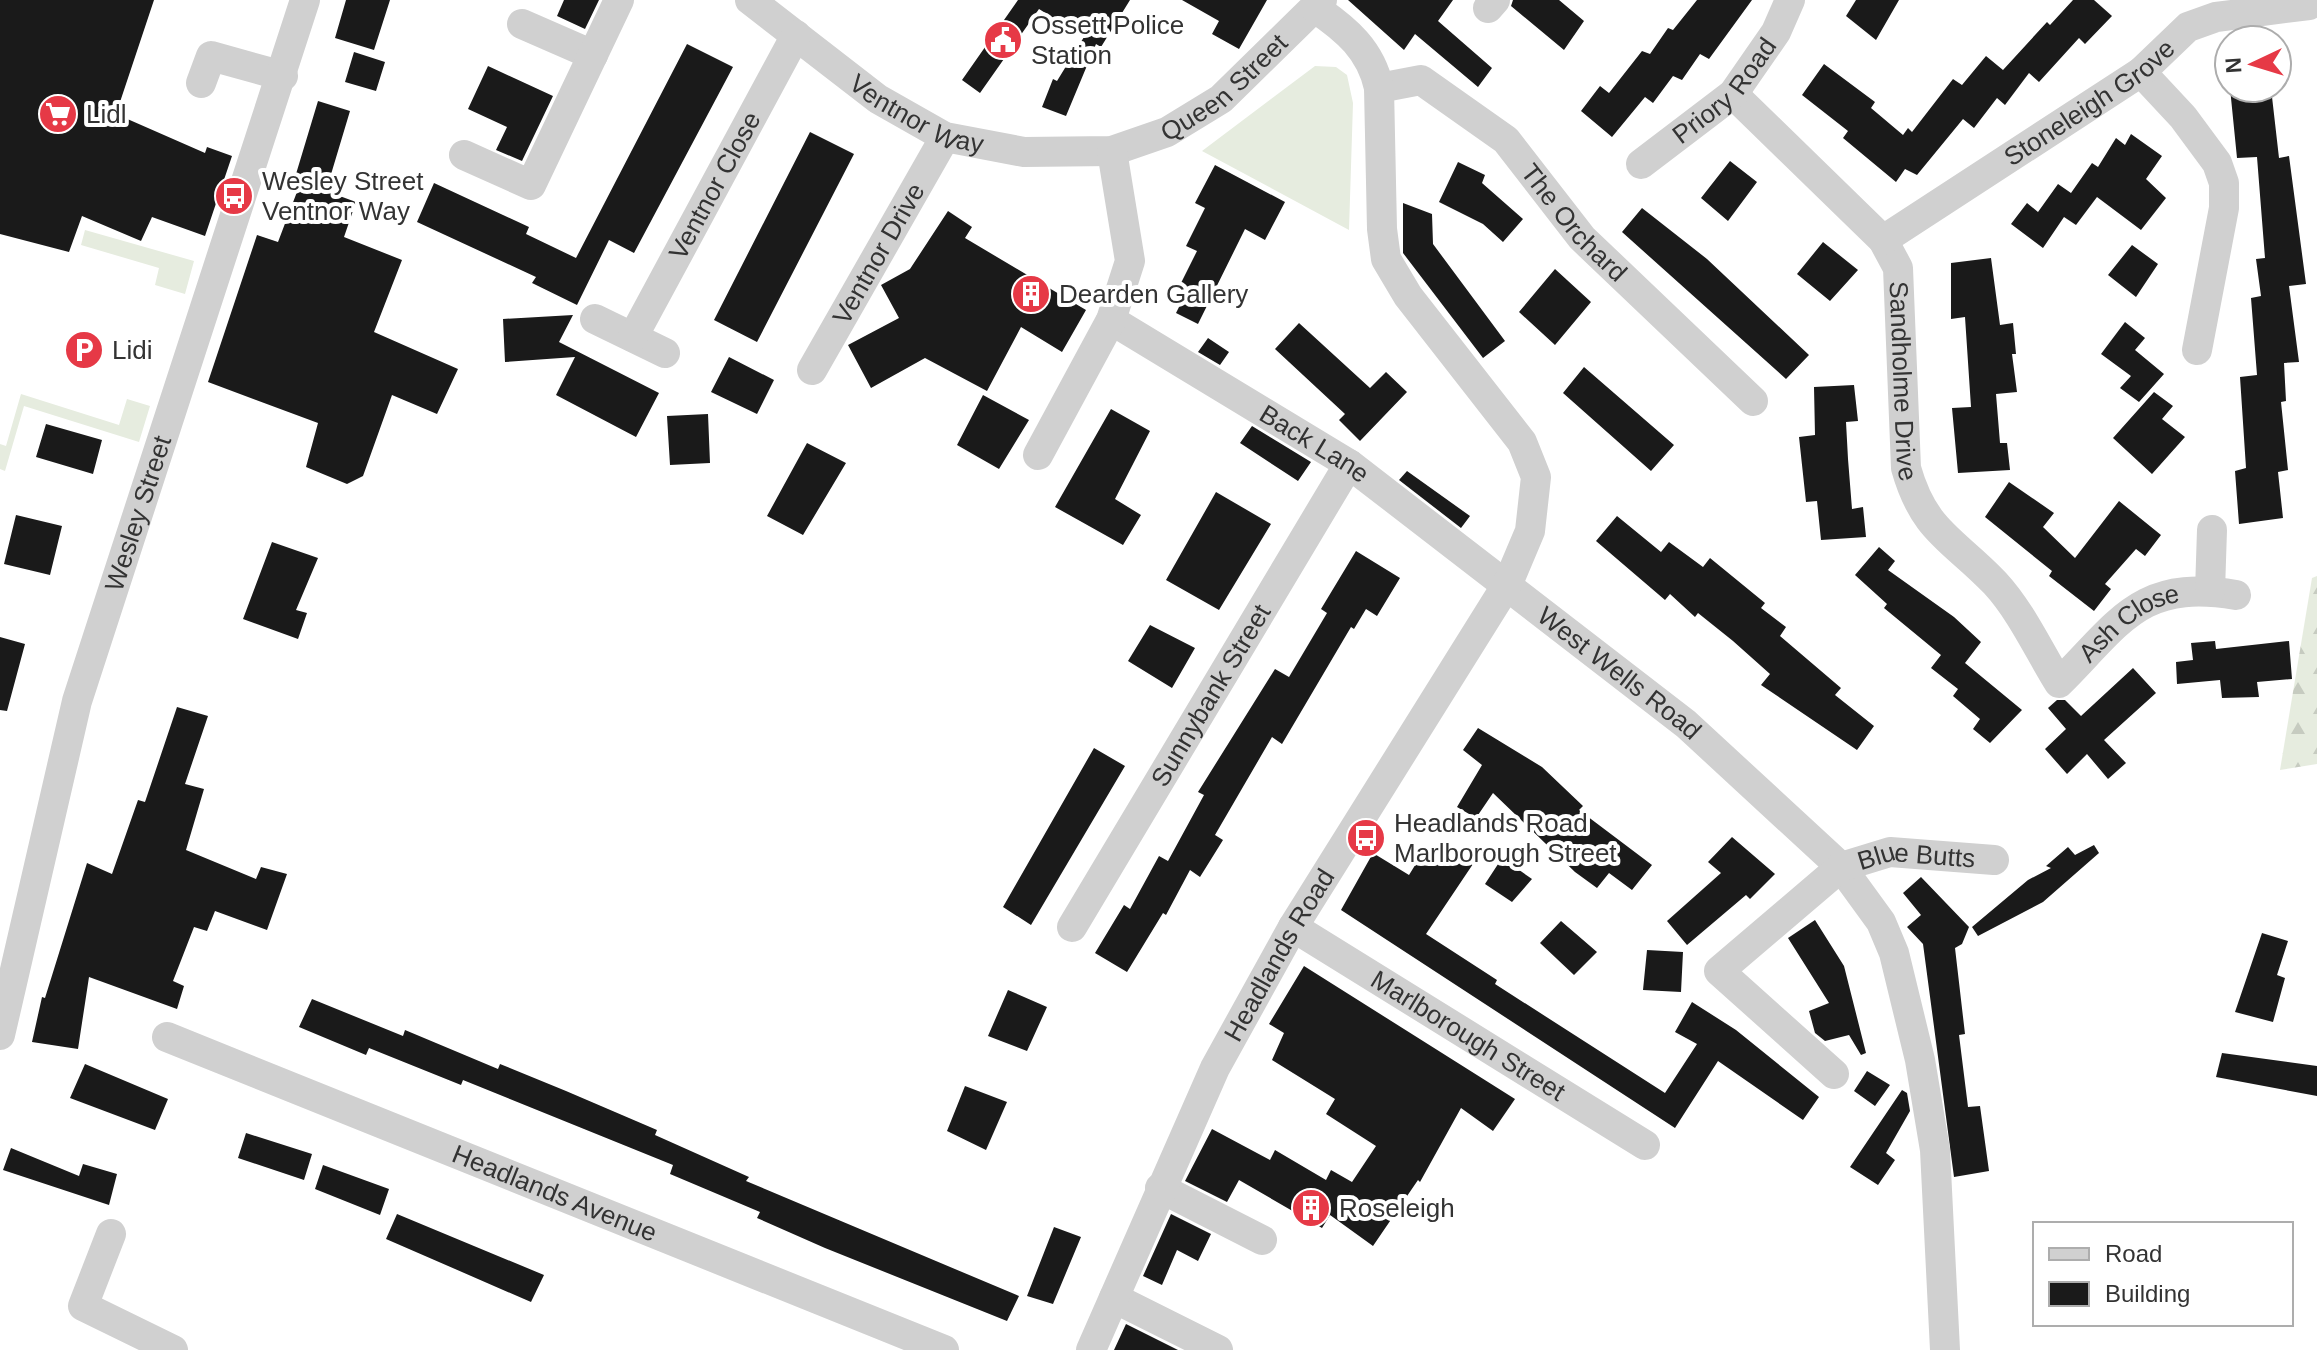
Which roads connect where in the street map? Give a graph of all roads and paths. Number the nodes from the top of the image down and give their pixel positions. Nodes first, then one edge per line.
1 (305, 0) edge
2 (619, 0) edge
3 (750, 0) edge
4 (1790, 0) edge
5 (1319, 4) edge
6 (2309, 5) dead end
7 (522, 24) dead end
8 (796, 35) junction
9 (593, 55) junction
10 (2141, 72) junction
11 (283, 76) junction
12 (201, 83) dead end
13 (1379, 88) junction
14 (1733, 94) junction
15 (945, 137) junction
16 (1112, 151) junction
17 (464, 155) dead end
18 (1641, 164) dead end
19 (1883, 240) junction
20 (595, 319) dead end
21 (1111, 320) junction
22 (633, 337) junction
23 (2197, 350) dead end
24 (665, 353) dead end
25 (812, 370) dead end
26 (1753, 401) dead end
27 (1038, 455) dead end
28 (1349, 464) junction
29 (2212, 530) dead end
30 (1508, 583) junction
31 (2059, 683) joint
32 (1994, 860) dead end
33 (1841, 867) junction
34 (1072, 927) dead end
35 (1293, 927) junction
36 (0, 1035) edge
37 (167, 1037) dead end
38 (1834, 1074) dead end
39 (1645, 1145) dead end
40 (1160, 1188) junction
41 (111, 1234) dead end
42 (1262, 1240) dead end
43 (1114, 1298) junction
44 (137, 1342) edge
45 (173, 1350) edge
46 (944, 1350) edge
47 (1091, 1350) edge
48 (1218, 1350) edge
49 (1945, 1350) edge

1 - 11 street, Wesley Street
2 - 9 street
3 - 8 street, Ventnor Way
4 - 14 street, Priory Road
5 - 13 street
5 - 16 street, Queen Street
6 - 10 street, Stoneleigh Grove
7 - 9 street
8 - 15 street, Ventnor Way
8 - 22 street, Ventnor Close
9 - 17 street
10 - 19 street, Stoneleigh Grove
10 - 23 street
11 - 12 street
11 - 36 street, Wesley Street
13 - 26 street, The Orchard
13 - 30 street
14 - 18 street, Priory Road
14 - 19 street, Sandholme Drive
15 - 16 street, Ventnor Way
15 - 25 street, Ventnor Drive
16 - 21 street
19 - 31 street, Sandholme Drive
20 - 22 street
21 - 27 street
21 - 28 street, Back Lane
22 - 24 street
28 - 30 street, Back Lane
28 - 34 street, Sunnybank Street
29 - 31 street, Ash Close
30 - 33 street, West Wells Road
30 - 35 street, Headlands Road
32 - 33 street, Blue Butts
33 - 38 street
33 - 49 street, West Wells Road
35 - 39 street, Marlborough Street
35 - 40 street, Headlands Road
37 - 46 street, Headlands Avenue
40 - 42 street
40 - 43 street, Headlands Road
41 - 44 street
43 - 47 street, Headlands Road
43 - 48 street
44 - 45 street

